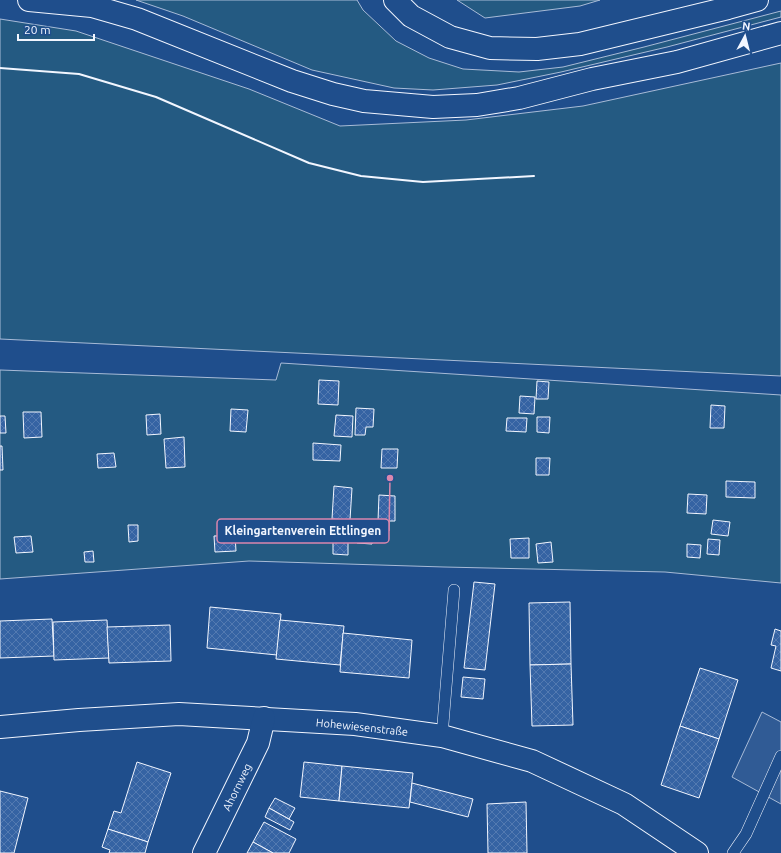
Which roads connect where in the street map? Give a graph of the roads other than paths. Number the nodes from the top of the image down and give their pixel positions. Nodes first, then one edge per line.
1 (29, 0) edge
2 (395, 0) edge
3 (757, 0) edge
4 (781, 33) edge
5 (454, 590) dead end
6 (264, 718) junction
7 (0, 727) edge
8 (442, 736) junction
9 (781, 756) edge
10 (204, 853) edge
11 (697, 853) edge
12 (733, 853) edge

1 - 4 main road
2 - 3 main road
5 - 8 lane
6 - 7 main road, Hohewiesenstraße
6 - 8 main road, Hohewiesenstraße
6 - 10 main road, Ahornweg
8 - 11 main road, Hohewiesenstraße
9 - 12 lane

